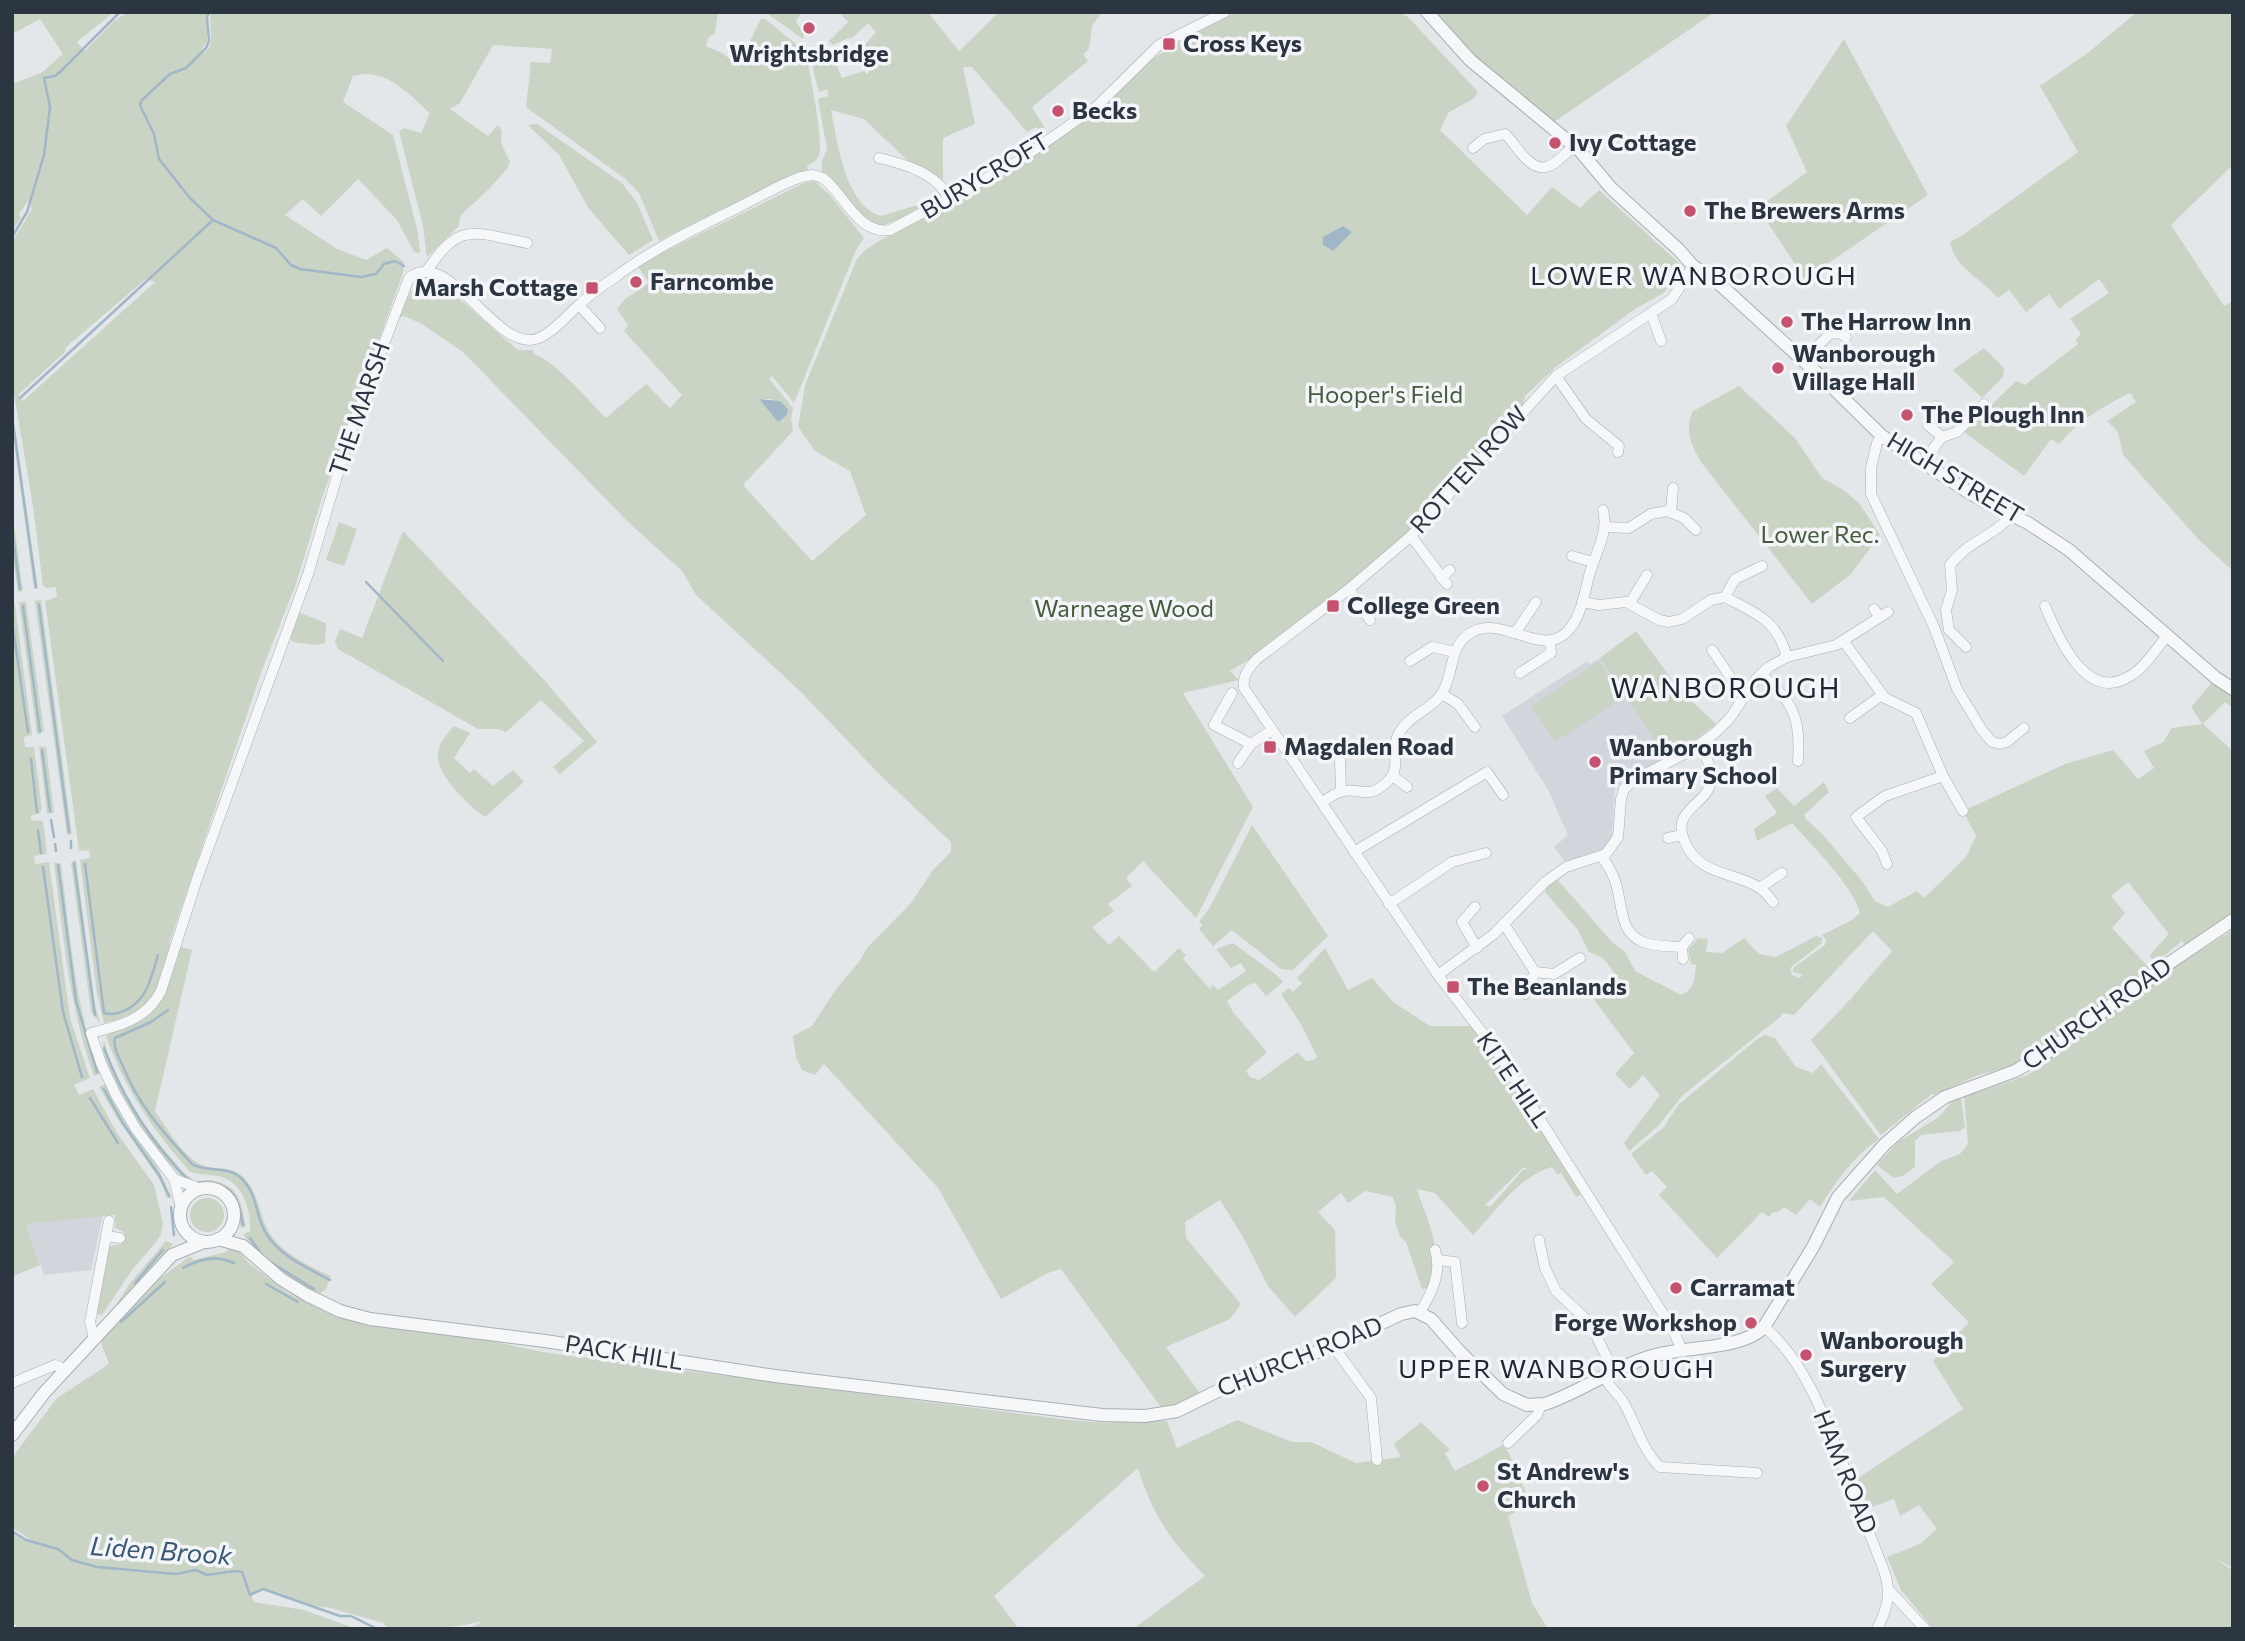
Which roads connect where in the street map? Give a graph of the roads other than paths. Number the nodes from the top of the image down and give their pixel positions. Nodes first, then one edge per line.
1 (1226, 12) edge
2 (1427, 12) edge
3 (1574, 146) junction
4 (1472, 148) dead end
5 (879, 158) dead end
6 (949, 200) junction
7 (527, 243) dead end
8 (1693, 266) junction
9 (426, 272) junction
10 (579, 305) junction
11 (1651, 313) junction
12 (600, 328) dead end
13 (1846, 337) dead end
14 (1661, 341) dead end
15 (1803, 360) junction
16 (1556, 376) junction
17 (1984, 404) dead end
18 (1935, 406) dead end
19 (1882, 436) junction
20 (1942, 437) junction
21 (1618, 452) dead end
22 (1922, 464) junction
23 (1673, 488) dead end
24 (1603, 510) dead end
25 (1671, 512) junction
26 (2012, 515) junction
27 (1606, 527) junction
28 (1696, 530) dead end
29 (1411, 536) junction
30 (1572, 556) dead end
31 (1593, 562) junction
32 (1762, 566) dead end
33 (1450, 570) dead end
34 (1647, 575) dead end
35 (1349, 589) junction
36 (1726, 597) junction
37 (1536, 602) dead end
38 (1581, 602) junction
39 (1630, 603) junction
40 (2045, 606) dead end
41 (1881, 613) dead end
42 (1370, 620) dead end
43 (1515, 633) junction
44 (2167, 636) junction
45 (1550, 641) junction
46 (1844, 642) junction
47 (1966, 647) dead end
48 (1455, 652) junction
49 (1787, 657) junction
50 (1713, 658) dead end
51 (1410, 661) dead end
52 (1520, 673) dead end
53 (1762, 674) junction
54 (1244, 676) joint
55 (2233, 689) edge
56 (1747, 692) junction
57 (1232, 693) dead end
58 (1441, 694) junction
59 (1882, 695) junction
60 (1850, 718) dead end
61 (1475, 727) dead end
62 (2024, 728) dead end
63 (1272, 730) junction
64 (1251, 744) junction
65 (1699, 745) junction
66 (1340, 760) dead end
67 (1798, 761) dead end
68 (1238, 763) dead end
69 (1392, 776) junction
70 (1944, 776) junction
71 (1407, 787) dead end
72 (1341, 791) junction
73 (1503, 795) dead end
74 (1322, 803) junction
75 (1963, 811) dead end
76 (1668, 838) dead end
77 (1684, 839) junction
78 (1354, 852) junction
79 (1486, 853) dead end
80 (1602, 856) junction
81 (1887, 864) dead end
82 (1782, 873) dead end
83 (1761, 887) junction
84 (1773, 902) dead end
85 (1389, 904) junction
86 (1475, 908) dead end
87 (2233, 920) edge
88 (1504, 924) junction
89 (1477, 948) junction
90 (1580, 958) dead end
91 (1683, 959) dead end
92 (1535, 972) junction
93 (1438, 975) junction
94 (1525, 995) dead end
95 (174, 1179) junction
96 (201, 1189) junction
97 (181, 1206) junction
98 (233, 1218) junction
99 (109, 1221) dead end
100 (182, 1227) junction
101 (106, 1236) junction
102 (120, 1238) dead end
103 (218, 1239) junction
104 (1539, 1240) dead end
105 (204, 1242) junction
106 (243, 1246) junction
107 (173, 1255) junction
108 (1420, 1312) junction
109 (1462, 1323) dead end
110 (1764, 1327) junction
111 (94, 1338) junction
112 (1334, 1346) junction
113 (1682, 1350) junction
114 (65, 1369) junction
115 (1609, 1374) junction
116 (12, 1383) edge
117 (1541, 1405) junction
118 (1026, 1407) joint
119 (12, 1435) edge
120 (1508, 1443) dead end
121 (1377, 1460) dead end
122 (1757, 1473) dead end
123 (1889, 1590) junction
124 (1877, 1629) edge
125 (1925, 1629) edge

1 - 6 street, BURYCROFT
2 - 3 street, HIGH STREET
3 - 4 street
3 - 8 street, HIGH STREET
5 - 6 street
6 - 10 street, BURYCROFT
7 - 9 street, THE MARSH
8 - 11 street, ROTTEN ROW
8 - 15 street, HIGH STREET
9 - 10 street
9 - 95 street, THE MARSH
10 - 12 street
11 - 14 street
11 - 16 street, ROTTEN ROW
13 - 15 street
15 - 19 street, HIGH STREET
16 - 21 street
16 - 29 street, ROTTEN ROW
17 - 20 street
18 - 20 street
19 - 22 street, HIGH STREET
19 - 62 street
20 - 22 street
22 - 26 street, HIGH STREET
23 - 25 street
24 - 27 street
25 - 27 street
25 - 28 street
26 - 44 street, HIGH STREET
26 - 47 street
27 - 31 street
29 - 33 street
29 - 35 street, ROTTEN ROW
30 - 31 street
31 - 38 street
32 - 36 street
34 - 39 street
35 - 42 street
35 - 54 street, ROTTEN ROW
36 - 39 street
36 - 49 street
37 - 43 street
38 - 39 street
38 - 45 street
40 - 44 street
41 - 46 street
43 - 45 street
43 - 48 street
44 - 55 street, HIGH STREET
45 - 52 street
46 - 49 street
46 - 59 street
48 - 51 street
48 - 58 street
49 - 53 street
50 - 56 street
53 - 56 street
53 - 67 street
54 - 63 street, KITE HILL
56 - 65 street
57 - 64 street
58 - 61 street
58 - 69 street
59 - 60 street
59 - 70 street
63 - 64 street
63 - 74 street, KITE HILL
64 - 68 street
65 - 77 street
65 - 80 street
66 - 72 street
69 - 71 street
69 - 72 street
70 - 75 street
70 - 81 street
72 - 74 street
73 - 78 street
74 - 78 street, KITE HILL
76 - 77 street
77 - 83 street
78 - 85 street, KITE HILL
79 - 85 street
80 - 88 street
80 - 91 street
82 - 83 street
83 - 84 street
85 - 93 street, KITE HILL
86 - 89 street
87 - 110 street, CHURCH ROAD
88 - 89 street
88 - 92 street
89 - 93 street
90 - 92 street
92 - 94 street
93 - 113 street, KITE HILL
95 - 96 street
95 - 97 street
96 - 97 street
96 - 98 street
97 - 100 street
98 - 103 street
98 - 106 street, PACK HILL
99 - 101 street
100 - 105 street
100 - 107 street
101 - 102 street
101 - 111 street
103 - 105 street
103 - 106 street, PACK HILL
104 - 115 street
105 - 107 street
106 - 118 street, PACK HILL
107 - 111 street
108 - 109 street
108 - 112 street, CHURCH ROAD
108 - 117 street
110 - 113 street
110 - 123 street, HAM ROAD
111 - 114 street
112 - 118 street, CHURCH ROAD
112 - 121 street
113 - 115 street
114 - 116 street
114 - 119 street
115 - 117 street
115 - 122 street
117 - 120 street
123 - 124 street
123 - 125 street

